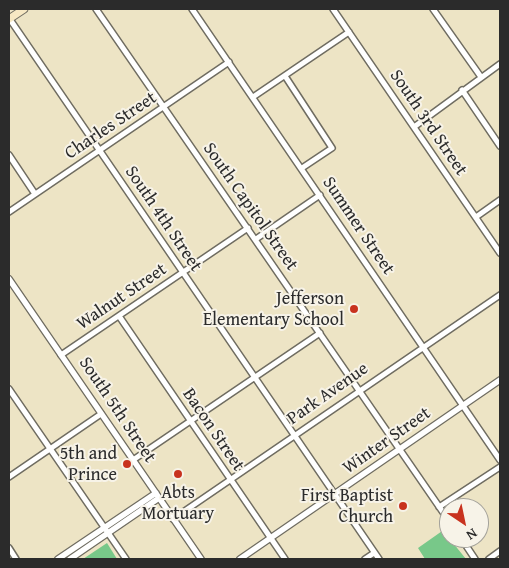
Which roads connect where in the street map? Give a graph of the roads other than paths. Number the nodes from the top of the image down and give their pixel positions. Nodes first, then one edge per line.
1 (24, 9) edge
2 (96, 9) edge
3 (192, 9) edge
4 (333, 9) edge
5 (433, 9) edge
6 (9, 19) edge
7 (349, 32) junction
8 (229, 62) junction
9 (500, 64) edge
10 (285, 76) junction
11 (481, 77) junction
12 (462, 90) junction
13 (253, 97) junction
14 (164, 106) junction
15 (414, 128) junction
16 (500, 146) edge
17 (100, 150) junction
18 (9, 155) edge
19 (302, 168) junction
20 (35, 194) junction
21 (320, 195) junction
22 (500, 200) edge
23 (9, 212) edge
24 (476, 217) junction
25 (248, 228) junction
26 (256, 239) junction
27 (500, 254) edge
28 (183, 273) junction
29 (9, 279) edge
30 (500, 295) edge
31 (119, 316) junction
32 (320, 333) junction
33 (424, 346) junction
34 (61, 355) junction
35 (256, 377) junction
36 (500, 380) edge
37 (9, 388) edge
38 (360, 391) junction
39 (465, 405) junction
40 (101, 414) junction
41 (190, 421) junction
42 (295, 435) junction
43 (50, 449) junction
44 (400, 450) junction
45 (133, 460) junction
46 (500, 460) edge
47 (500, 467) edge
48 (9, 477) edge
49 (231, 480) junction
50 (335, 495) junction
51 (157, 496) junction
52 (453, 498) edge
53 (439, 507) edge
54 (173, 519) junction
55 (104, 528) junction
56 (108, 533) junction
57 (271, 538) junction
58 (9, 548) edge
59 (468, 548) edge
60 (500, 551) edge
61 (374, 553) junction
62 (16, 559) edge
63 (58, 559) edge
64 (70, 559) edge
65 (126, 559) edge
66 (201, 559) edge
67 (240, 559) edge
68 (285, 559) edge
69 (365, 559) edge
70 (379, 559) edge
71 (475, 559) edge
72 (489, 559) edge

1 - 6 main road
2 - 14 street, South Capitol Street
3 - 8 street, Summer Street
4 - 7 street, South 3rd Street
5 - 11 street
6 - 17 street, South 4th Street
7 - 10 street
7 - 15 street, South 3rd Street
8 - 13 street, Summer Street
8 - 14 street, Charles Street
9 - 11 street
10 - 13 street
10 - 19 street
11 - 12 street
12 - 15 street
12 - 16 street
13 - 19 street, Summer Street
14 - 17 street, Charles Street
14 - 25 street, South Capitol Street
15 - 24 street, South 3rd Street
17 - 20 street, Charles Street
17 - 28 street, South 4th Street
18 - 20 street
19 - 21 street, Summer Street
20 - 23 street, Charles Street
21 - 26 street
21 - 33 street, Summer Street
22 - 24 street
24 - 27 street, South 3rd Street
25 - 26 street, South Capitol Street
25 - 28 street, Walnut Street
26 - 32 street, South Capitol Street
28 - 31 street, Walnut Street
28 - 35 street, South 4th Street
29 - 34 street, South 5th Street
30 - 33 street, Park Avenue
31 - 34 street, Walnut Street
31 - 41 street, Bacon Street
32 - 35 street
32 - 38 street, South Capitol Street
33 - 38 street, Park Avenue
33 - 39 street, Summer Street
34 - 40 street, South 5th Street
35 - 41 street
35 - 42 street, South 4th Street
36 - 39 street, Winter Street
37 - 43 street
38 - 42 street, Park Avenue
38 - 44 street, South Capitol Street
39 - 44 street, Winter Street
39 - 46 street, Summer Street
40 - 43 street
40 - 45 street, South 5th Street
41 - 45 street
41 - 49 street, Bacon Street
42 - 49 street, Park Avenue
42 - 50 street, South 4th Street
43 - 48 street
43 - 55 street
44 - 50 street, Winter Street
44 - 53 street, South Capitol Street
45 - 51 street, South 5th Street
47 - 52 street
49 - 54 street, Park Avenue
49 - 57 street, Bacon Street
50 - 57 street, Winter Street
50 - 61 street, South 4th Street
51 - 54 street, South 5th Street
51 - 55 street
51 - 56 street
54 - 66 street, South 5th Street
55 - 56 street
55 - 63 street
56 - 64 street
56 - 65 street
57 - 67 street, Winter Street
57 - 68 street, Bacon Street
58 - 62 street
59 - 71 street
60 - 72 street
61 - 69 street
61 - 70 street, South 4th Street

